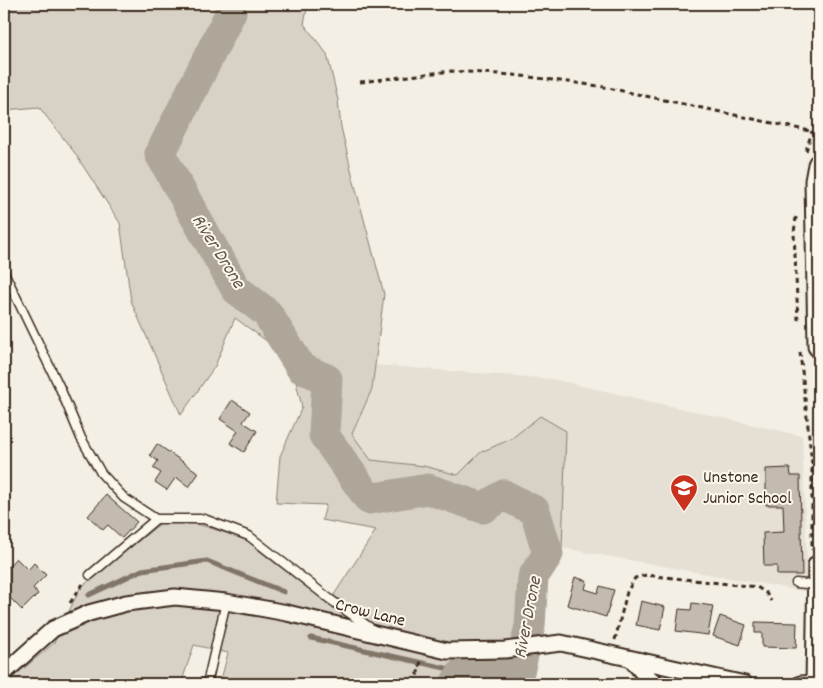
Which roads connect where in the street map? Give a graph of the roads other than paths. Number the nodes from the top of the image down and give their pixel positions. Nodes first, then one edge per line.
1 (812, 161) edge
2 (4, 272) edge
3 (809, 345) edge
4 (156, 519) junction
5 (90, 575) dead end
6 (817, 579) edge
7 (796, 583) dead end
8 (226, 602) junction
9 (380, 635) junction
10 (631, 659) junction
11 (4, 672) edge
12 (207, 684) edge
13 (657, 684) edge
14 (745, 684) edge
15 (811, 684) edge

1 - 3 main road
2 - 4 lane
4 - 5 lane
4 - 9 lane
6 - 7 lane
6 - 15 main road
8 - 9 street, Crow Lane
8 - 11 street, Crow Lane
8 - 12 lane
9 - 10 street, Crow Lane
10 - 13 street
10 - 14 street, Crow Lane

